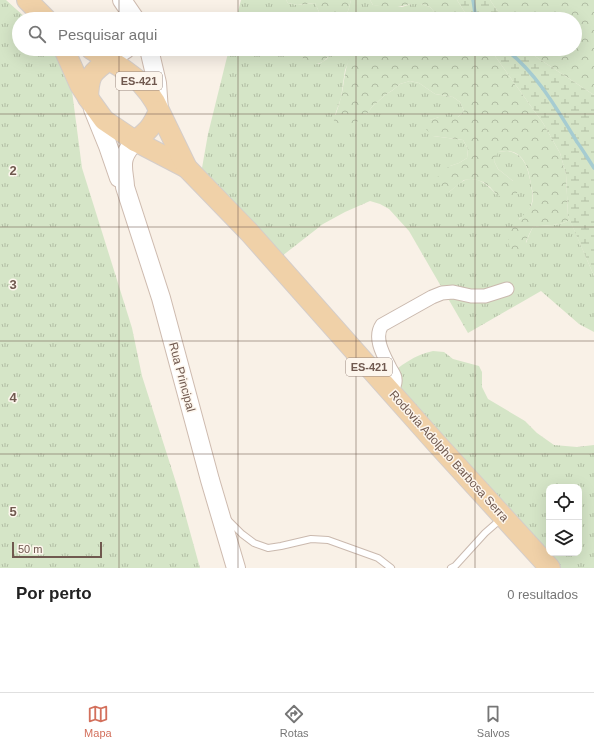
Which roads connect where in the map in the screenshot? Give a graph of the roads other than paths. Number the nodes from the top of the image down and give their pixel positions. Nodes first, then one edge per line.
1 (27, 0) edge
2 (122, 0) edge
3 (39, 12) edge
4 (130, 12) edge
5 (67, 56) edge
6 (102, 56) edge
7 (115, 56) edge
8 (151, 56) edge
9 (109, 60) junction
10 (88, 98) junction
11 (159, 112) junction
12 (135, 141) junction
13 (187, 168) junction
14 (125, 187) junction
15 (507, 289) dead end
16 (391, 391) junction
17 (219, 511) junction
18 (504, 517) junction
19 (236, 568) edge
20 (391, 568) edge
21 (451, 568) edge
22 (550, 568) edge

1 - 3 main road
2 - 4 main road
5 - 10 main road, Rodovia Adolpho Barbosa Serra / ES-421
6 - 9 main road, Rodovia Adolpho Barbosa Serra / ES-421
7 - 9 main road
8 - 11 main road
9 - 10 main road
9 - 11 main road, Rodovia Adolpho Barbosa Serra / ES-421
10 - 12 main road, Rodovia Adolpho Barbosa Serra / ES-421
10 - 14 main road, Rua Principal
11 - 12 main road
11 - 13 main road, Rodovia Adolpho Barbosa Serra / ES-421
12 - 13 main road, Rodovia Adolpho Barbosa Serra / ES-421
12 - 14 main road, Rua Principal
13 - 16 main road, Rodovia Adolpho Barbosa Serra / ES-421
14 - 17 main road, Rua Principal
15 - 16 street
16 - 18 main road, Rodovia Adolpho Barbosa Serra / ES-421
17 - 19 main road, Rua Principal
17 - 20 lane
18 - 21 lane
18 - 22 main road, Rodovia Adolpho Barbosa Serra / ES-421

